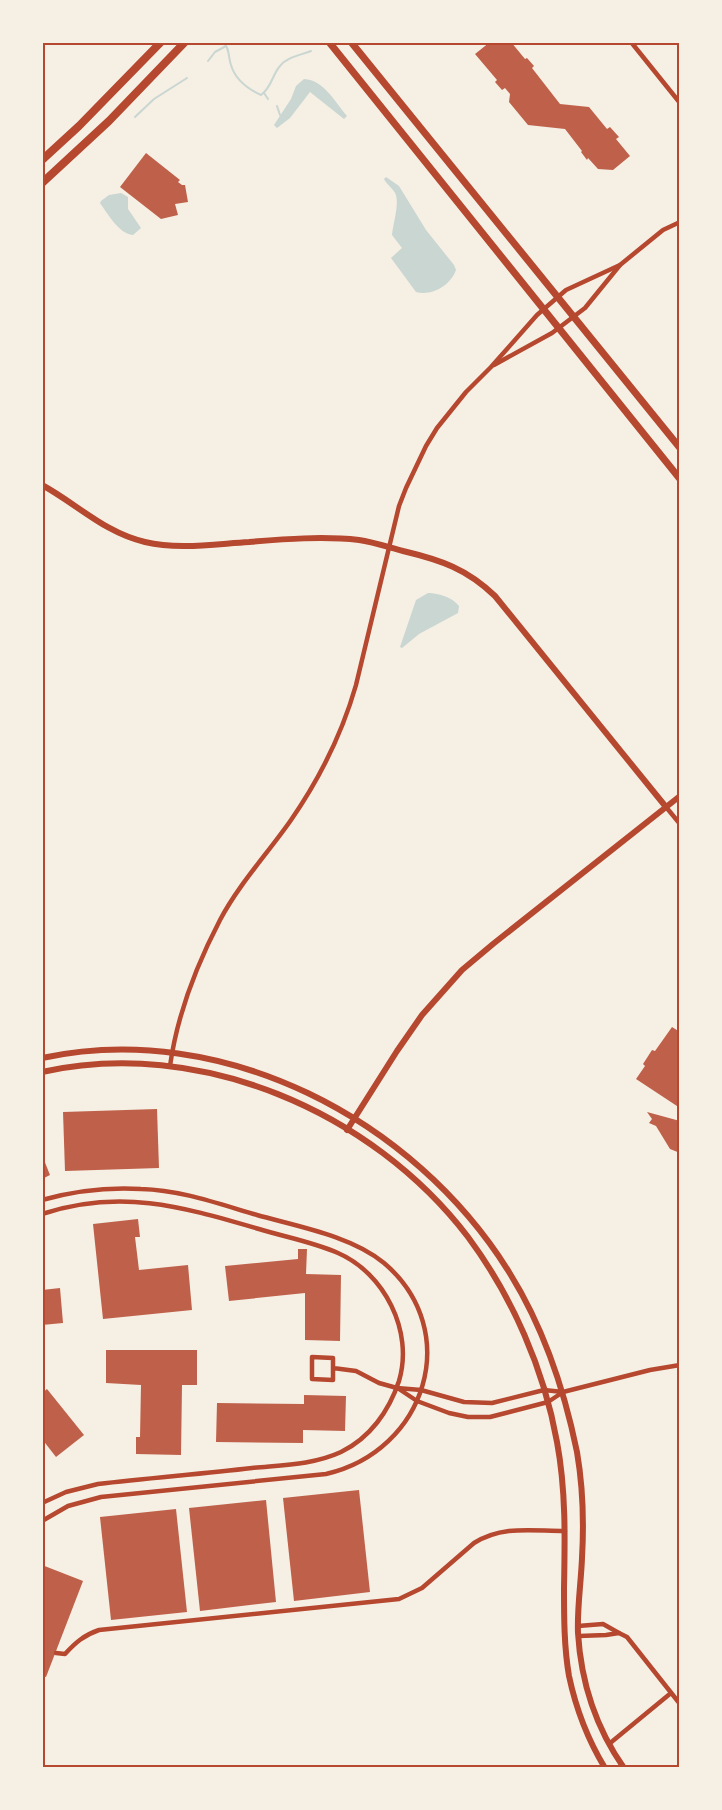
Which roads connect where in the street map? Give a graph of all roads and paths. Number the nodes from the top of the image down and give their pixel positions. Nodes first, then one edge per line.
1 (161, 42) edge
2 (185, 42) edge
3 (329, 42) edge
4 (351, 42) edge
5 (631, 42) edge
6 (680, 103) edge
7 (42, 160) edge
8 (42, 183) edge
9 (680, 222) edge
10 (620, 265) junction
11 (558, 298) junction
12 (544, 310) junction
13 (573, 317) junction
14 (558, 328) junction
15 (491, 367) junction
16 (680, 448) edge
17 (680, 479) edge
18 (42, 485) edge
19 (388, 547) junction
20 (680, 796) edge
21 (666, 807) junction
22 (680, 824) edge
23 (172, 1053) junction
24 (42, 1058) edge
25 (170, 1066) junction
26 (42, 1072) edge
27 (355, 1118) junction
28 (347, 1130) junction
29 (42, 1200) edge
30 (42, 1214) edge
31 (680, 1365) edge
32 (333, 1368) junction
33 (396, 1388) junction
34 (421, 1390) junction
35 (544, 1390) junction
36 (563, 1392) junction
37 (417, 1401) junction
38 (548, 1402) junction
39 (42, 1503) edge
40 (42, 1521) edge
41 (565, 1531) junction
42 (578, 1626) junction
43 (619, 1632) junction
44 (579, 1635) junction
45 (56, 1653) dead end
46 (671, 1693) junction
47 (680, 1704) edge
48 (609, 1744) junction
49 (605, 1768) edge
50 (624, 1768) edge

1 - 7 main road
2 - 8 main road
3 - 12 main road
4 - 11 main road
5 - 6 street
9 - 10 street
10 - 11 street
10 - 13 street
11 - 12 street
11 - 13 main road
12 - 14 main road
12 - 15 street
13 - 14 street
13 - 16 main road
14 - 15 street
14 - 17 main road
15 - 19 street
18 - 19 street
19 - 21 street
19 - 23 street
20 - 21 street
21 - 22 street
21 - 27 street
23 - 24 street
23 - 25 street
23 - 27 street
25 - 26 street
25 - 28 street
27 - 28 street
27 - 36 street
28 - 35 street
29 - 34 street
30 - 33 street
31 - 36 street
32 - 32 street
32 - 33 street
33 - 34 street
33 - 37 street
33 - 39 street
34 - 35 street
34 - 37 street
35 - 36 street
35 - 38 street
36 - 38 street
36 - 42 street
37 - 38 street
37 - 40 street
38 - 41 street
41 - 45 street
41 - 49 street
42 - 43 street
42 - 44 street
43 - 44 street
43 - 46 street
44 - 48 street
46 - 47 street
46 - 48 street
48 - 50 street

